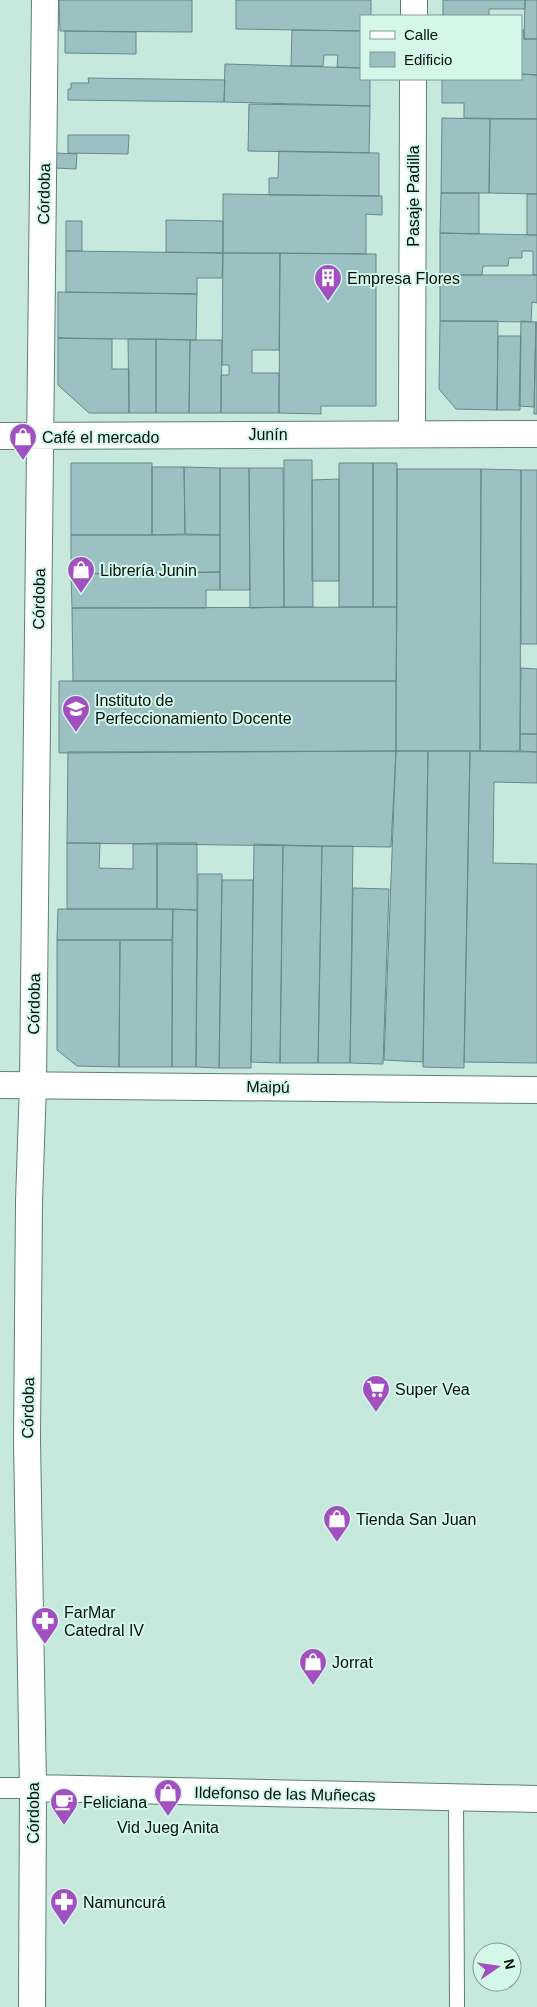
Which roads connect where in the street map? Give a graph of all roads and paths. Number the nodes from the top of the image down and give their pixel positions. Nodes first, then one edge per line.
1 (46, 0) edge
2 (414, 0) edge
3 (414, 15) edge
4 (413, 80) edge
5 (412, 434) junction
6 (537, 434) edge
7 (41, 435) junction
8 (0, 436) edge
9 (33, 1084) junction
10 (0, 1085) edge
11 (537, 1090) edge
12 (0, 1788) edge
13 (33, 1788) junction
14 (456, 1797) junction
15 (537, 1799) edge
16 (32, 2007) edge
17 (457, 2007) edge

1 - 7 street, Córdoba
2 - 3 street
4 - 5 street, Pasaje Padilla
5 - 6 street, Junín
5 - 7 street, Junín
7 - 8 street, Junín
7 - 9 street, Córdoba
9 - 10 street, Maipú
9 - 11 street, Maipú
9 - 13 street, Córdoba
12 - 13 street
13 - 14 street, Ildefonso de las Muñecas
13 - 16 street, Córdoba
14 - 15 street, Ildefonso de las Muñecas
14 - 17 lane

